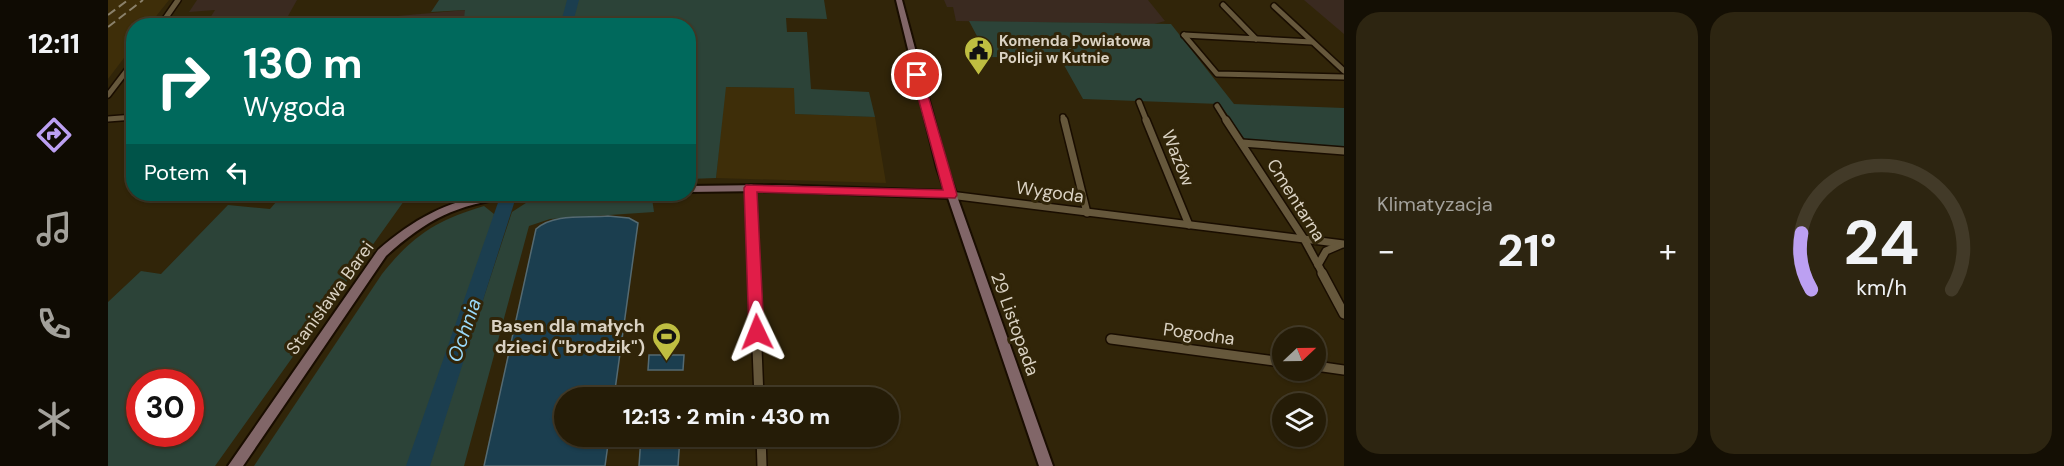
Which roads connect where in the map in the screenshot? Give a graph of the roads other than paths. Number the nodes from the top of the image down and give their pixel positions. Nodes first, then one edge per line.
1 (178, 0) edge
2 (899, 0) edge
3 (1223, 5) dead end
4 (1274, 6) dead end
5 (166, 18) edge
6 (1257, 39) junction
7 (1312, 42) junction
8 (126, 71) edge
9 (1344, 72) edge
10 (1344, 77) edge
11 (108, 95) edge
12 (1139, 102) dead end
13 (1217, 106) dead end
14 (1063, 117) dead end
15 (126, 118) edge
16 (108, 119) edge
17 (1242, 143) junction
18 (1344, 152) edge
19 (751, 188) junction
20 (696, 189) edge
21 (950, 195) junction
22 (474, 201) edge
23 (1087, 213) junction
24 (1189, 225) junction
25 (1304, 239) junction
26 (1344, 244) edge
27 (1318, 265) junction
28 (1341, 301) edge
29 (1344, 314) edge
30 (1112, 339) dead end
31 (1272, 361) edge
32 (1326, 367) edge
33 (1344, 370) edge
34 (759, 387) edge
35 (761, 447) edge
36 (236, 466) edge
37 (762, 466) edge
38 (1046, 466) edge

1 - 5 street
2 - 21 street, 29 Listopada
3 - 6 street
4 - 7 street
6 - 7 street
6 - 10 street
7 - 9 street
8 - 11 street
12 - 24 street, Wazów
13 - 17 street, Cmentarna
14 - 23 street
15 - 16 street
17 - 18 street
17 - 25 street, Cmentarna
19 - 20 street
19 - 21 street, Wygoda
19 - 34 street
21 - 23 street, Wygoda
21 - 38 street, 29 Listopada
22 - 36 street, Stanisława Barei
23 - 24 street, Wygoda
24 - 25 street, Wygoda
25 - 26 street, Wygoda
25 - 27 street, Cmentarna
26 - 27 street
27 - 28 street, Cmentarna
28 - 29 street, Cmentarna
30 - 31 street, Pogodna
32 - 33 street
35 - 37 street

